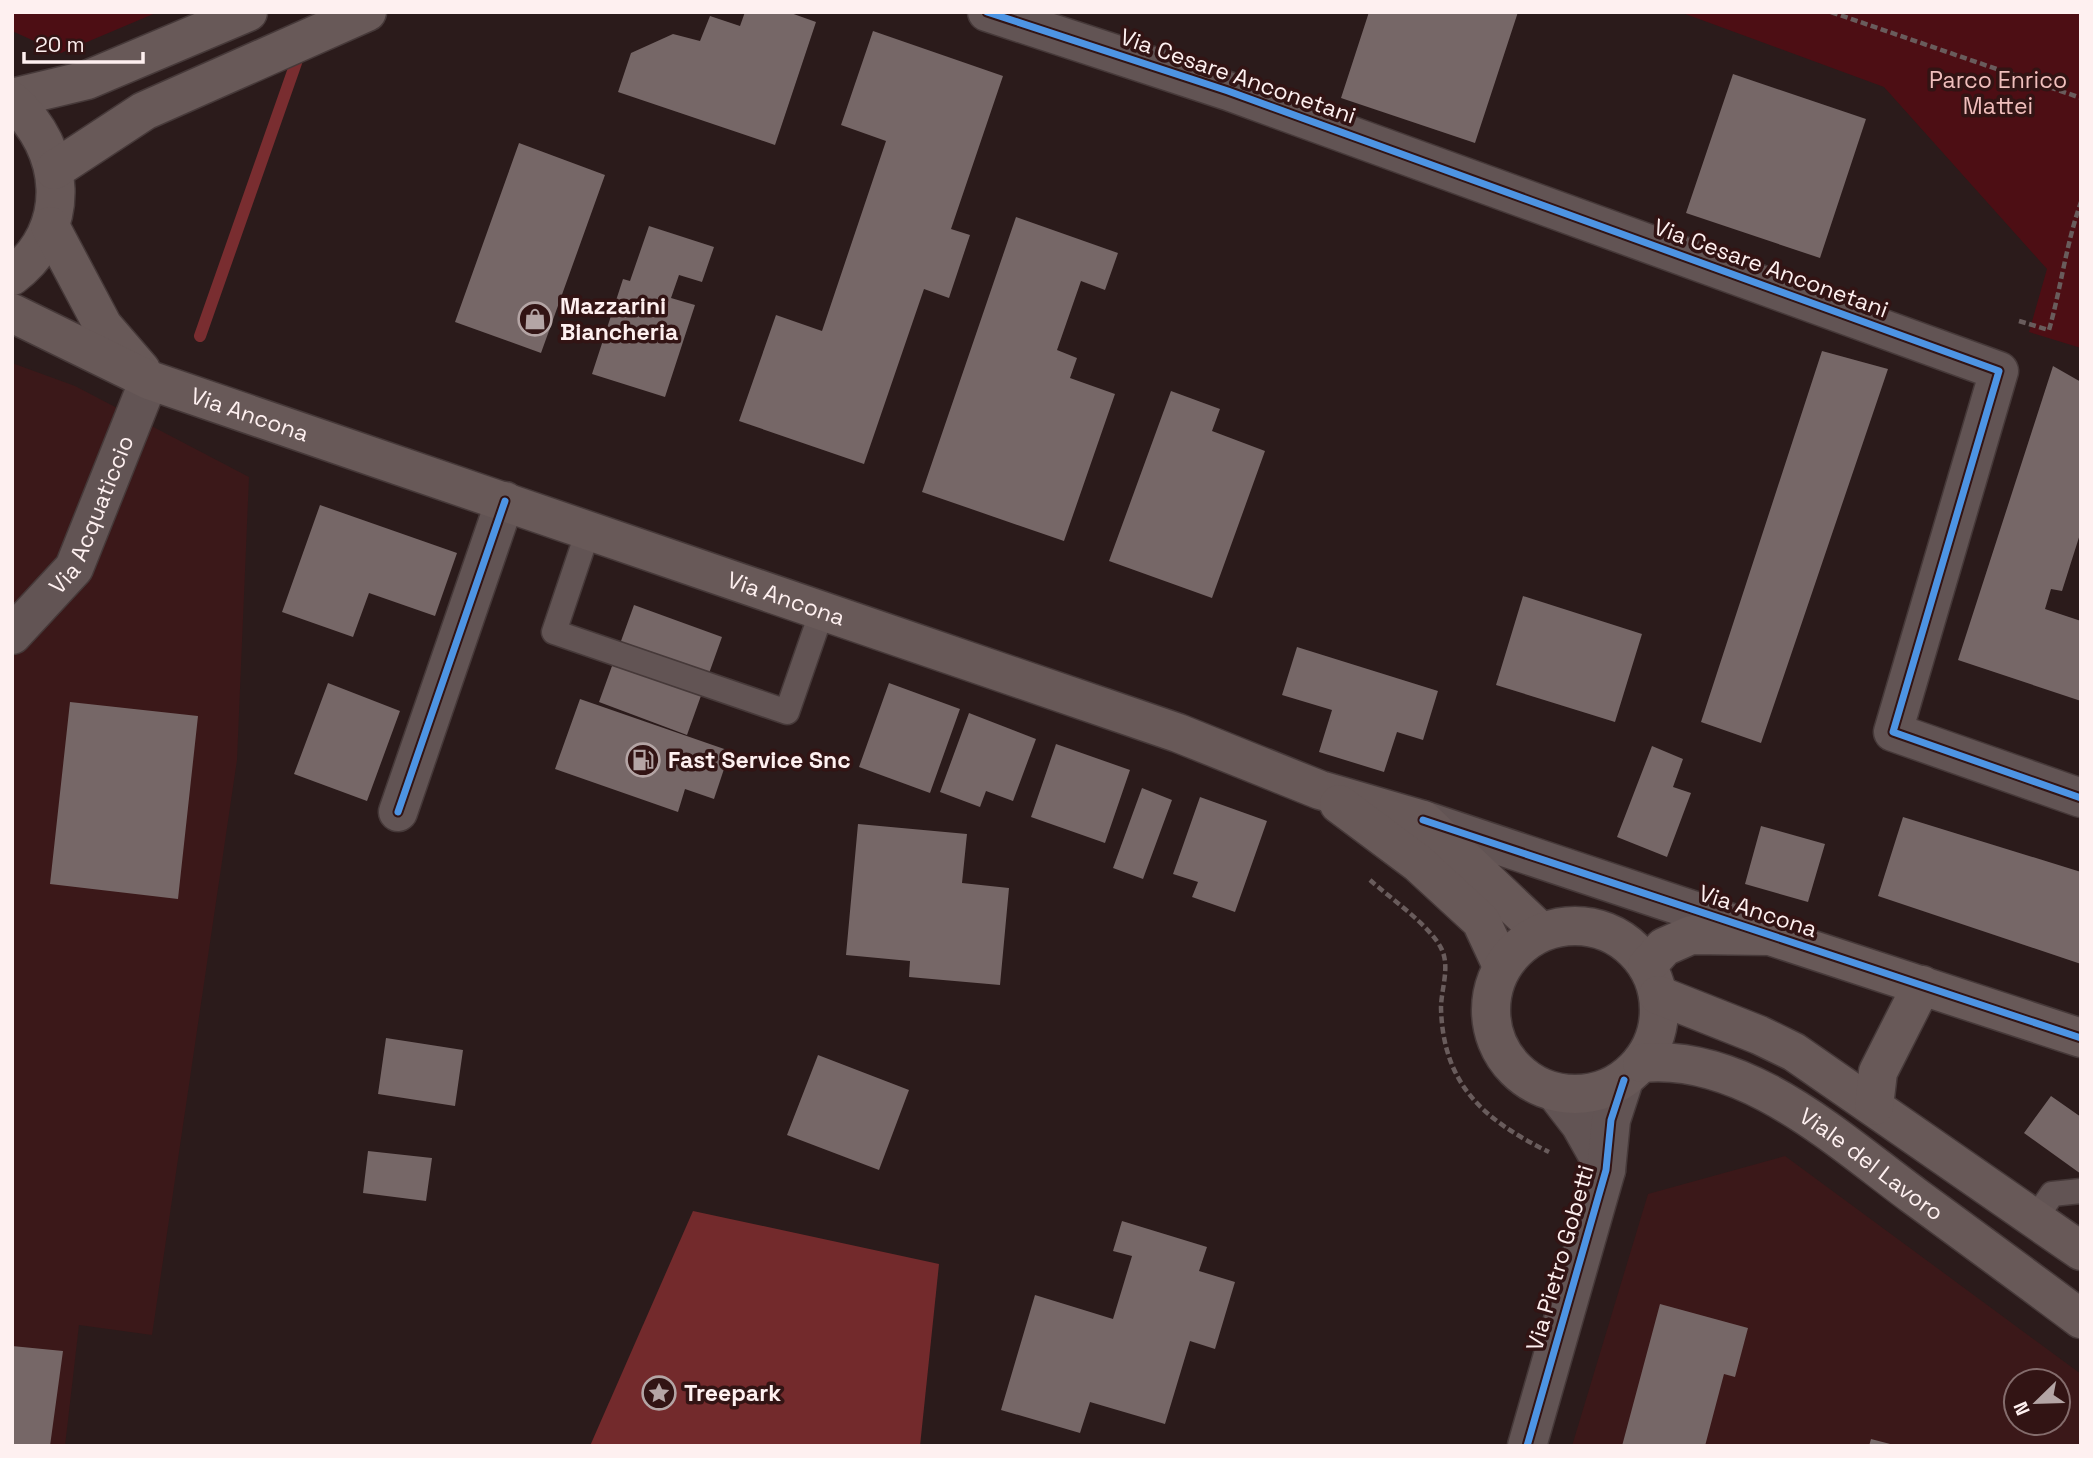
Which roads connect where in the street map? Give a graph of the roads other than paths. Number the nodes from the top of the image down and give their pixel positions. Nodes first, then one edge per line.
1 (248, 12) edge
2 (368, 12) edge
3 (987, 12) edge
4 (12, 100) edge
5 (54, 170) junction
6 (50, 226) junction
7 (12, 276) edge
8 (12, 313) edge
9 (149, 380) junction
10 (505, 501) junction
11 (588, 531) junction
12 (822, 611) junction
13 (12, 635) edge
14 (1320, 790) junction
15 (2081, 798) edge
16 (398, 812) dead end
17 (1423, 820) junction
18 (1541, 932) junction
19 (1770, 936) junction
20 (1502, 966) junction
21 (1653, 981) junction
22 (1922, 985) junction
23 (2081, 1038) edge
24 (1633, 1072) junction
25 (1556, 1093) junction
26 (1874, 1106) junction
27 (1606, 1170) junction
28 (2081, 1191) edge
29 (2035, 1219) junction
30 (2081, 1251) edge
31 (2081, 1318) edge
32 (1527, 1446) edge

1 - 4 main road
2 - 5 main road
3 - 15 street, Via Cesare Anconetani
4 - 5 main road
5 - 6 main road
6 - 7 main road
6 - 9 main road
8 - 9 main road, Via Ancona
9 - 10 main road, Via Ancona
9 - 13 street, Via Acquaticcio
10 - 11 main road, Via Ancona
10 - 16 street
11 - 12 main road, Via Ancona
11 - 12 lane
12 - 14 main road, Via Ancona
14 - 17 main road, Via Ancona
14 - 20 main road
17 - 18 main road, Via Ancona
17 - 19 street, Via Ancona
18 - 20 main road, Viale del Lavoro
18 - 21 main road, Viale del Lavoro
19 - 21 main road, Via Ancona
19 - 22 main road, Via Ancona
20 - 25 main road, Viale del Lavoro
21 - 24 main road
21 - 26 main road, Viale del Lavoro
22 - 23 main road, Via Ancona
22 - 26 main road
24 - 25 main road, Viale del Lavoro
24 - 27 street, Via Pietro Gobetti
24 - 31 main road, Viale del Lavoro
25 - 27 street, Via Pietro Gobetti
26 - 29 main road, Viale del Lavoro
27 - 32 street, Via Pietro Gobetti
28 - 29 lane
29 - 30 main road, Viale del Lavoro

